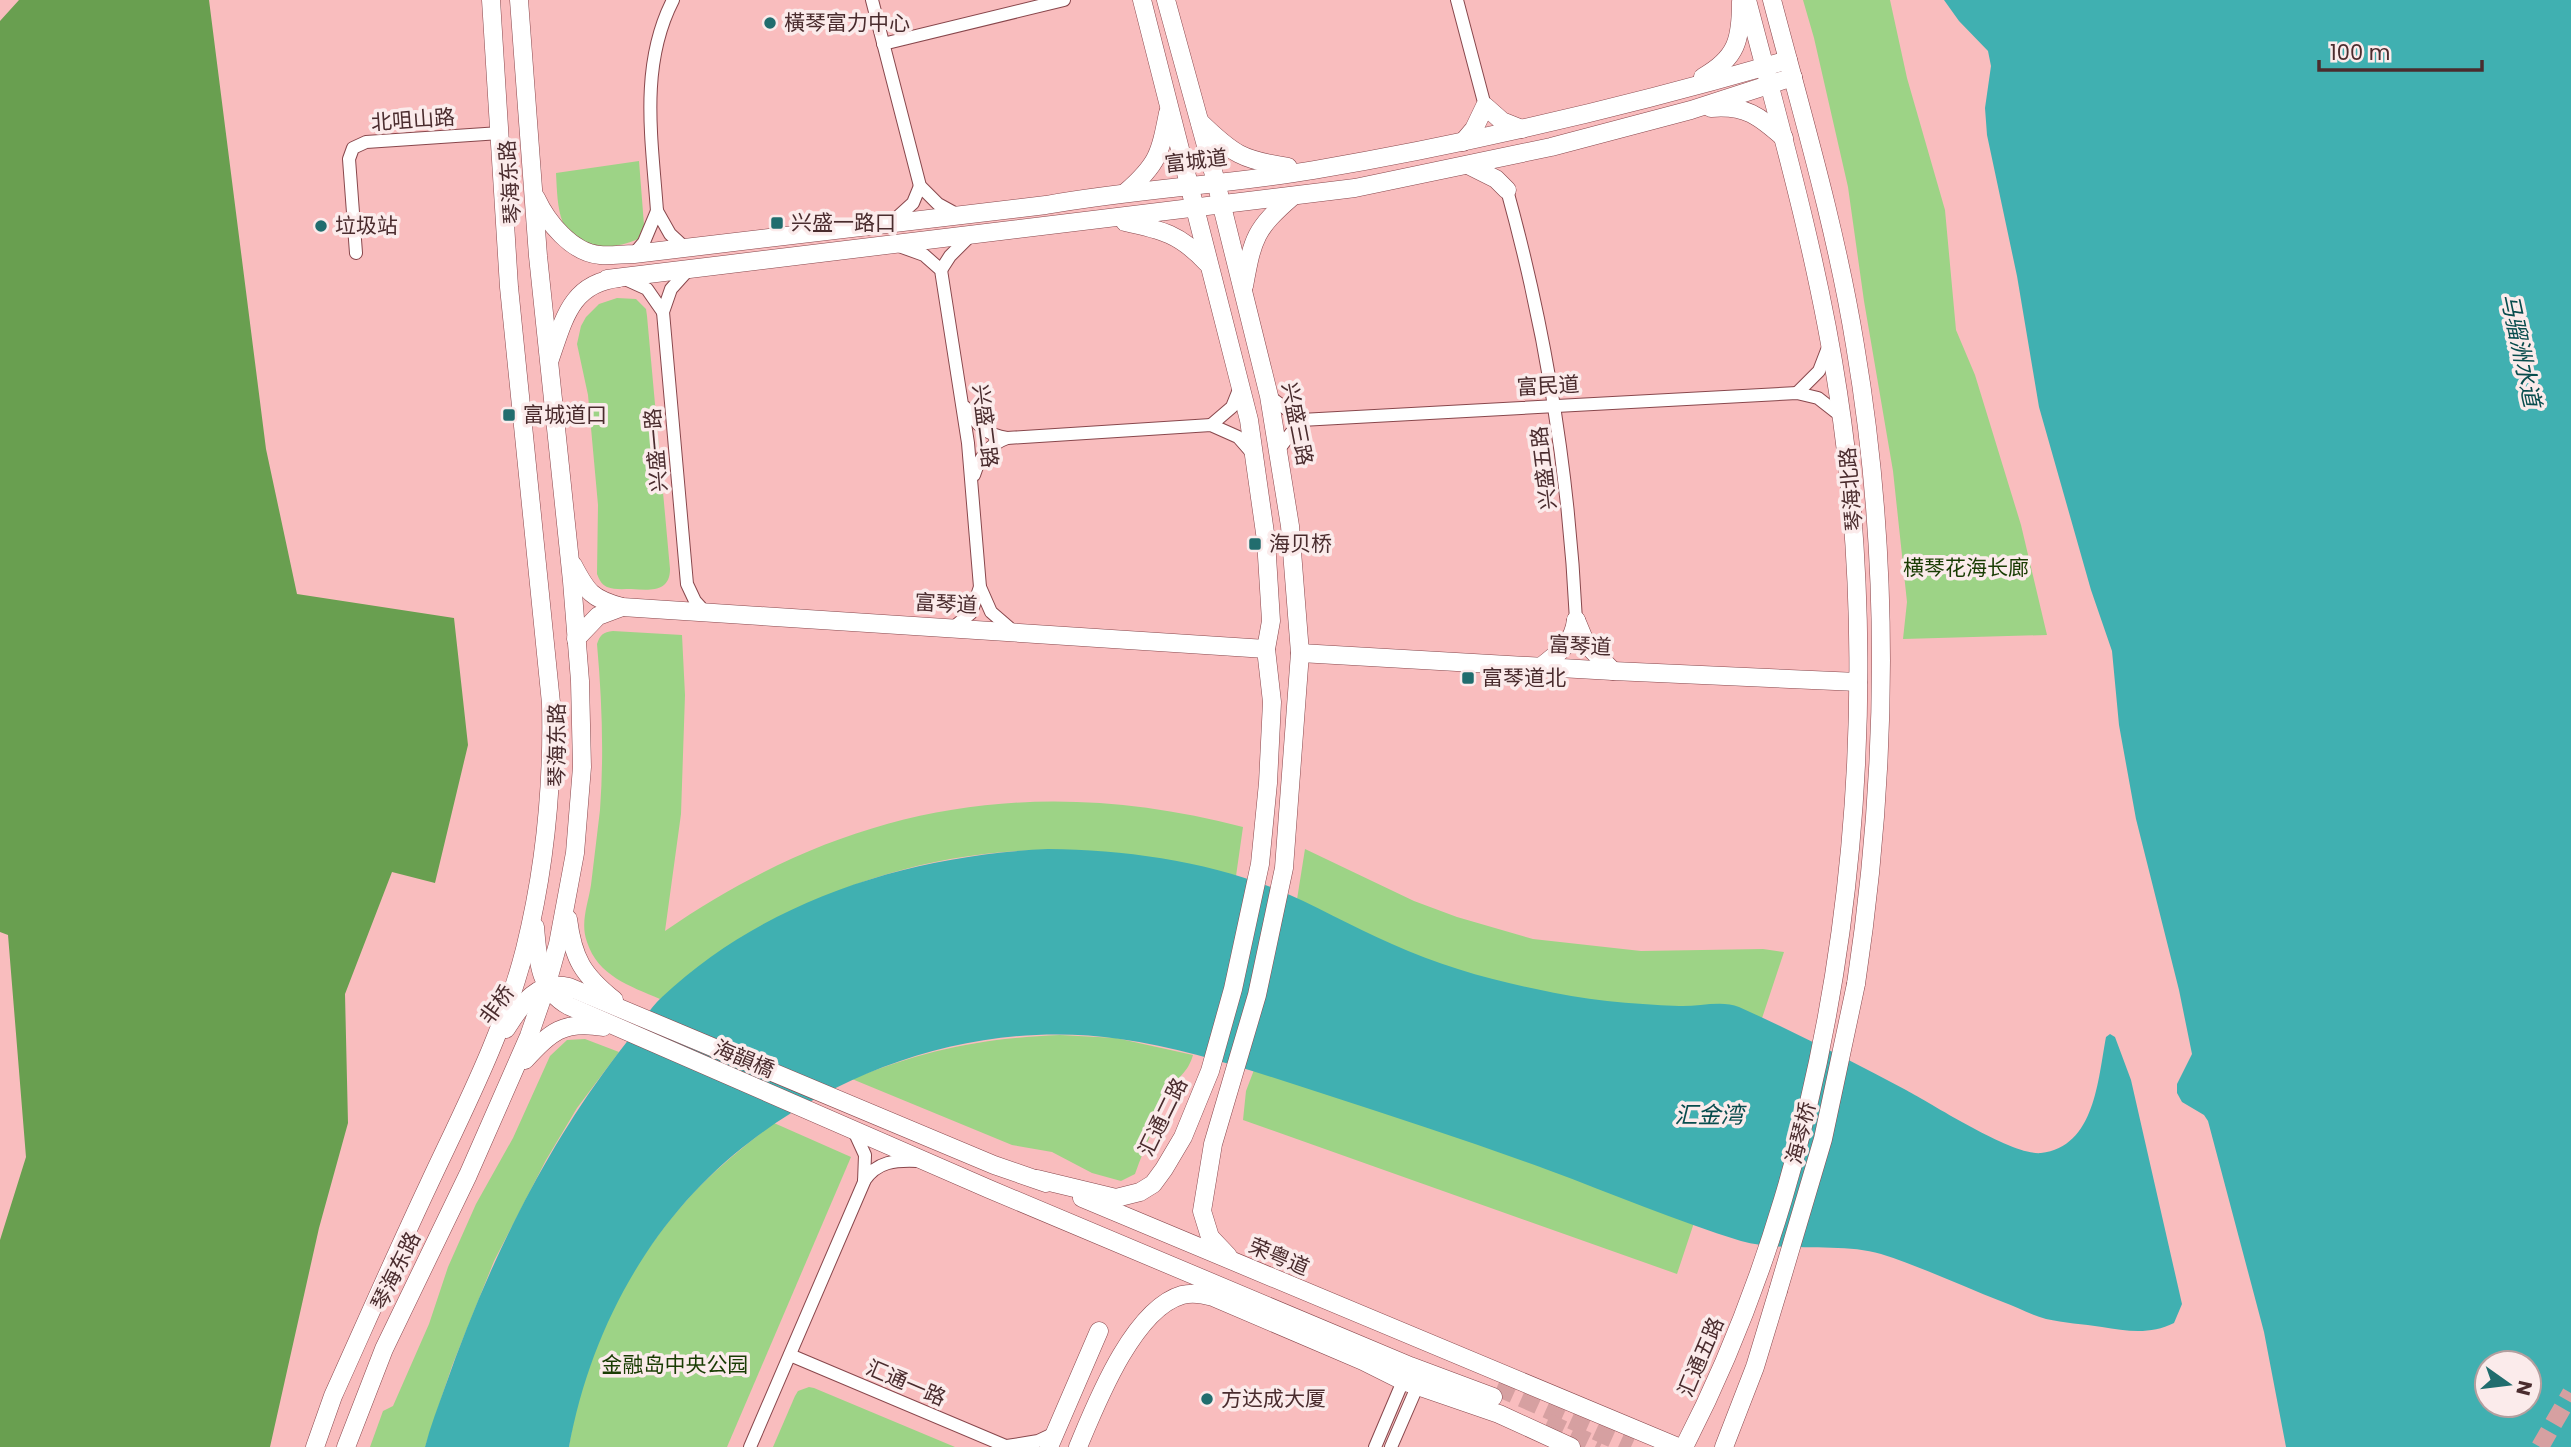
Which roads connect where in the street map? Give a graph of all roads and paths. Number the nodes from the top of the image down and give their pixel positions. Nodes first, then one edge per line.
1 (491, 0) edge
2 (519, 0) edge
3 (673, 0) edge
4 (872, 0) edge
5 (1064, 0) edge
6 (1457, 0) edge
7 (1741, 0) edge
8 (1747, 0) edge
9 (1772, 0) edge
10 (1167, 1) edge
11 (1140, 3) edge
12 (883, 44) junction
13 (1790, 69) junction
14 (1767, 75) junction
15 (1684, 87) junction
16 (1169, 106) junction
17 (1485, 106) junction
18 (1690, 110) junction
19 (1199, 120) junction
20 (1522, 129) junction
21 (500, 132) junction
22 (1784, 138) junction
23 (1463, 142) junction
24 (1527, 152) junction
25 (1468, 165) junction
26 (1312, 170) junction
27 (1216, 181) junction
28 (1189, 185) junction
29 (919, 186) junction
30 (1507, 190) junction
31 (534, 192) junction
32 (1126, 192) junction
33 (1293, 196) junction
34 (1222, 205) junction
35 (1195, 208) junction
36 (657, 211) junction
37 (958, 215) junction
38 (1108, 219) junction
39 (891, 223) junction
40 (971, 235) junction
41 (896, 245) junction
42 (684, 247) junction
43 (356, 253) dead end
44 (634, 254) junction
45 (1209, 266) junction
46 (689, 270) junction
47 (941, 270) junction
48 (614, 279) junction
49 (1243, 293) junction
50 (663, 312) junction
51 (1830, 342) junction
52 (549, 365) junction
53 (1241, 382) junction
54 (1797, 393) junction
55 (1269, 396) junction
56 (1555, 404) junction
57 (963, 405) junction
58 (1842, 416) junction
59 (1301, 420) junction
60 (1212, 425) junction
61 (1007, 438) junction
62 (1279, 449) junction
63 (1256, 460) junction
64 (972, 481) junction
65 (569, 558) junction
66 (687, 584) junction
67 (981, 587) junction
68 (622, 607) junction
69 (668, 610) junction
70 (705, 612) junction
71 (1576, 620) junction
72 (954, 627) junction
73 (1013, 631) junction
74 (576, 639) junction
75 (1266, 649) junction
76 (1300, 653) junction
77 (1542, 666) junction
78 (1613, 671) junction
79 (1858, 682) junction
80 (540, 876) junction
81 (570, 881) junction
82 (566, 902) junction
83 (533, 913) junction
84 (1832, 980) joint
85 (1856, 984) joint
86 (547, 987) junction
87 (625, 1009) junction
88 (617, 1029) junction
89 (489, 1055) junction
90 (514, 1074) junction
91 (862, 1111) joint
92 (854, 1130) junction
93 (924, 1161) junction
94 (1037, 1179) junction
95 (864, 1182) junction
96 (1242, 1266) junction
97 (1755, 1283) joint
98 (1099, 1331) dead end
99 (1418, 1340) junction
100 (790, 1355) junction
101 (1410, 1378) junction
102 (1052, 1440) edge
103 (1007, 1446) edge
104 (315, 1447) edge
105 (346, 1447) edge
106 (750, 1447) edge
107 (1080, 1447) edge
108 (1375, 1447) edge
109 (1391, 1447) edge
110 (1571, 1447) edge
111 (1678, 1447) edge
112 (1684, 1447) edge
113 (1724, 1447) edge

1 - 21 main road, 琴海东路
2 - 31 main road, 琴海东路
3 - 36 street
4 - 12 street
5 - 12 street
6 - 17 street
7 - 15 main road
8 - 14 main road, 琴海北路
9 - 13 main road, 琴海北路
10 - 19 main road, 兴盛三路
11 - 16 main road
12 - 29 street
13 - 14 main road, 富城道
13 - 85 main road, 琴海北路
14 - 15 main road, 富城道
14 - 18 main road, 富城道
14 - 22 main road, 琴海北路
15 - 20 main road, 富城道
16 - 28 main road
16 - 32 main road
17 - 20 main road
17 - 23 main road
18 - 22 main road
18 - 24 main road, 富城道
19 - 26 main road
19 - 27 main road, 兴盛三路
20 - 23 main road, 富城道
21 - 43 street, 北咀山路
21 - 80 main road, 琴海东路
22 - 51 main road, 琴海北路
23 - 26 main road, 富城道
24 - 25 main road, 富城道
24 - 30 main road
25 - 30 main road
25 - 33 main road, 富城道
26 - 27 main road, 富城道
27 - 28 main road, 富城道
27 - 34 main road, 兴盛三路
28 - 32 main road, 富城道
28 - 35 main road
29 - 37 street
29 - 39 street
30 - 56 street, 兴盛五路
31 - 44 main road, 富城道
31 - 52 main road, 琴海东路
32 - 37 main road, 富城道
33 - 34 main road, 富城道
33 - 49 main road
34 - 35 main road, 富城道
34 - 49 main road, 兴盛三路
35 - 38 main road, 富城道
35 - 45 main road
36 - 42 street
36 - 44 street
37 - 39 main road, 富城道
38 - 40 main road, 富城道
38 - 45 main road
39 - 42 main road, 富城道
40 - 41 main road, 富城道
40 - 47 street
41 - 46 main road, 富城道
41 - 47 street
42 - 44 main road, 富城道
45 - 53 main road
46 - 48 main road, 富城道
46 - 50 street
47 - 57 street, 兴盛二路
48 - 50 street
48 - 52 main road
49 - 55 main road, 兴盛三路
50 - 66 street, 兴盛一路
51 - 54 street
51 - 58 main road, 琴海北路
52 - 65 main road, 琴海东路
53 - 60 street
53 - 63 main road
54 - 56 street, 富民道
54 - 58 street
55 - 59 street
55 - 62 main road, 兴盛三路
56 - 59 street, 富民道
56 - 71 street, 兴盛五路
57 - 61 street
57 - 64 street, 兴盛二路
58 - 79 main road, 琴海北路
59 - 62 street
60 - 61 street
60 - 63 street
61 - 64 street
62 - 76 main road, 兴盛三路
63 - 75 main road
64 - 67 street, 兴盛二路
65 - 68 main road
65 - 74 main road, 琴海东路
66 - 69 street
66 - 70 street, 兴盛一路
67 - 72 street
67 - 73 street, 兴盛二路
68 - 69 main road, 富琴道
68 - 74 main road
69 - 70 main road, 富琴道
70 - 72 main road, 富琴道
71 - 77 main road
71 - 78 main road
72 - 73 main road, 富琴道
73 - 75 main road, 富琴道
74 - 81 main road, 琴海东路
75 - 76 main road, 富琴道
75 - 94 main road, 汇通二路
76 - 77 main road, 富琴道
76 - 96 main road, 兴盛三路
77 - 78 main road, 富琴道
78 - 79 main road, 富琴道
79 - 84 main road, 琴海北路
80 - 81 main road
80 - 83 main road, 琴海东路
81 - 82 main road, 琴海东路
82 - 86 main road, 琴海东路
82 - 87 main road
83 - 86 main road, 非桥
83 - 89 main road, 琴海东路
84 - 97 main road, 海琴桥
85 - 113 main road, 海琴桥, bridge
86 - 87 main road, 非桥
86 - 88 main road, 非桥
86 - 89 main road, 非桥
86 - 90 main road, 琴海东路
87 - 91 main road, 海韻橋
88 - 90 main road
88 - 92 main road, 海韻橋
89 - 104 main road, 琴海东路
90 - 105 main road, 琴海东路
91 - 94 main road, 荣粤道
92 - 93 main road
92 - 95 street
93 - 95 street
93 - 101 main road
94 - 96 main road, 荣粤道
95 - 100 street
96 - 99 main road, 荣粤道
97 - 112 main road, 汇通五路
98 - 102 main road
99 - 101 main road
99 - 111 main road, 荣粤道
100 - 103 street, 汇通一路
100 - 106 street
101 - 107 main road
101 - 108 street
101 - 109 street
101 - 110 main road
102 - 103 street

